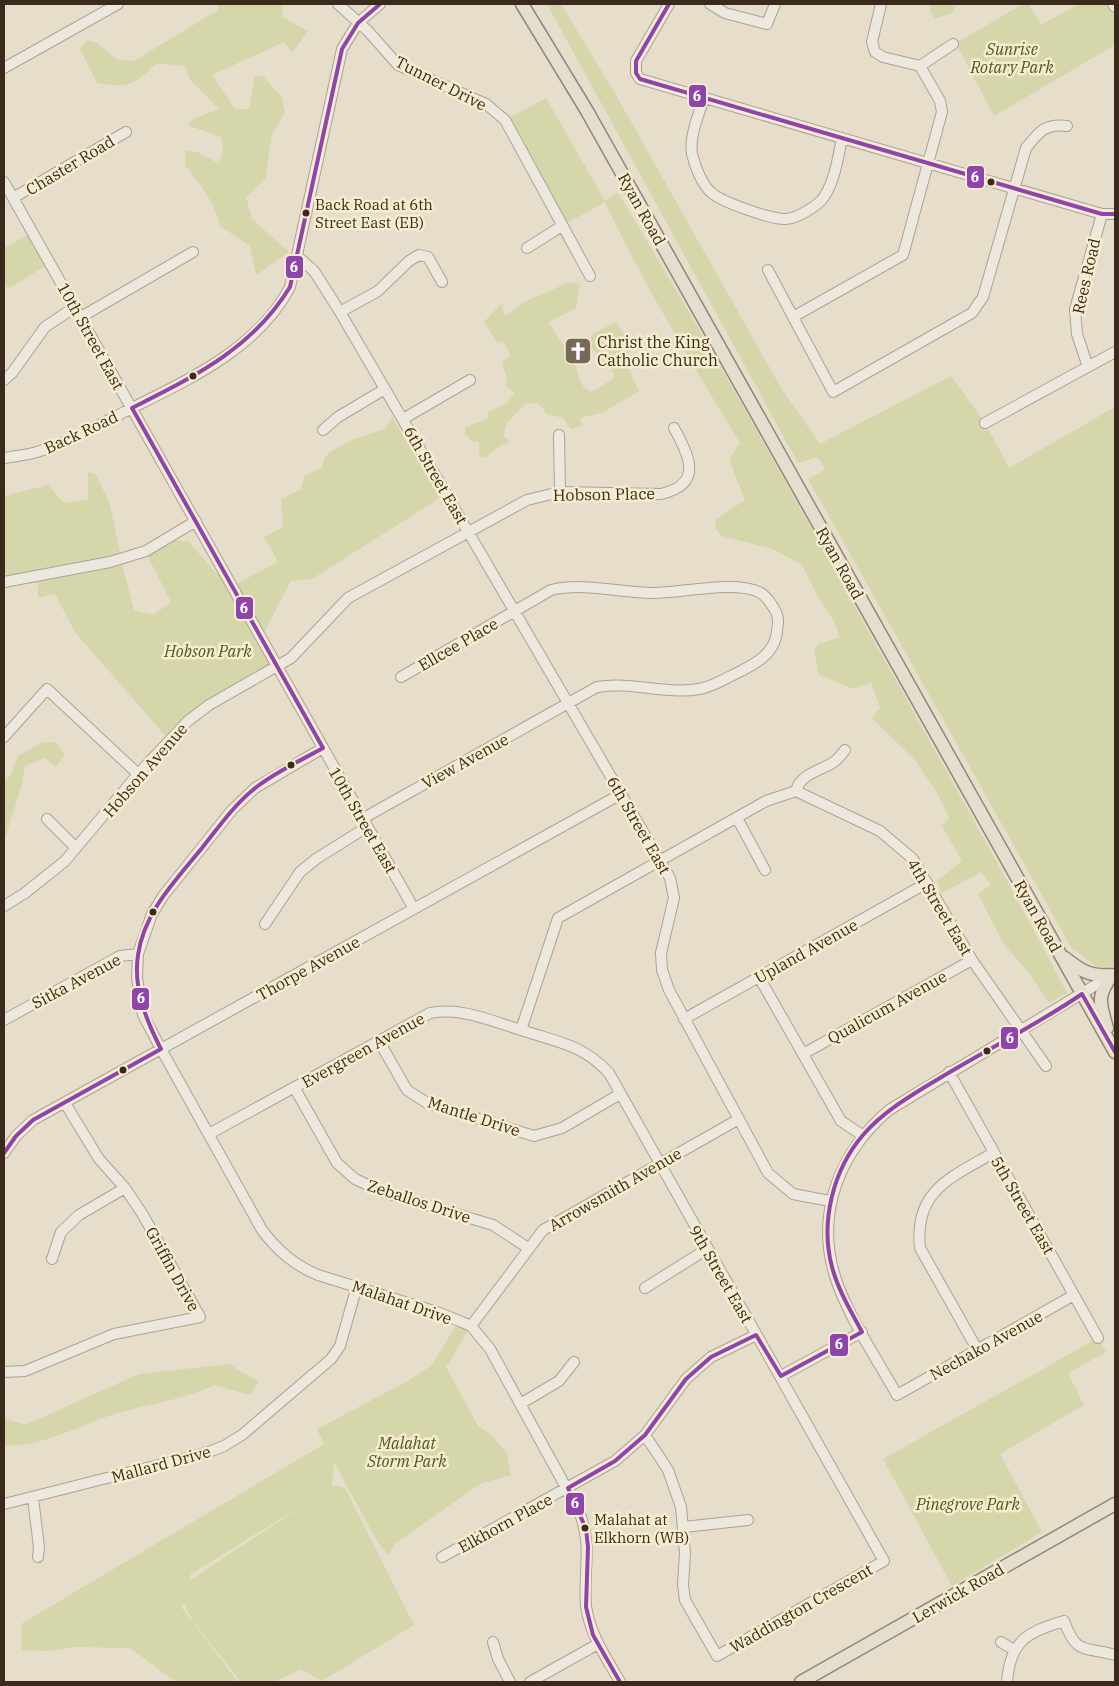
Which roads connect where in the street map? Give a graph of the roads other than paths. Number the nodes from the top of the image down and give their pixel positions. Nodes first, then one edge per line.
1 (118, 4) edge
2 (338, 4) edge
3 (380, 4) edge
4 (522, 4) edge
5 (533, 4) edge
6 (668, 4) edge
7 (710, 4) edge
8 (775, 4) edge
9 (881, 4) edge
10 (1113, 4) edge
11 (1115, 7) edge
12 (358, 23) junction
13 (953, 44) dead end
14 (920, 66) junction
15 (4, 68) edge
16 (566, 73) junction
17 (704, 98) junction
18 (1067, 126) dead end
19 (126, 132) dead end
20 (842, 138) junction
21 (928, 164) junction
22 (4, 182) edge
23 (1014, 189) junction
24 (13, 198) junction
25 (1102, 214) junction
26 (1115, 214) edge
27 (562, 226) junction
28 (527, 248) dead end
29 (193, 252) dead end
30 (297, 256) junction
31 (768, 270) dead end
32 (590, 276) dead end
33 (442, 282) dead end
34 (75, 307) junction
35 (340, 312) junction
36 (80, 317) junction
37 (793, 317) junction
38 (1115, 352) edge
39 (1088, 367) junction
40 (4, 380) edge
41 (470, 380) dead end
42 (385, 388) junction
43 (132, 408) junction
44 (403, 419) junction
45 (986, 423) dead end
46 (674, 428) dead end
47 (323, 430) dead end
48 (559, 436) dead end
49 (4, 458) edge
50 (560, 492) junction
51 (196, 521) junction
52 (469, 532) junction
53 (4, 582) edge
54 (515, 611) junction
55 (277, 666) junction
56 (401, 677) dead end
57 (568, 703) junction
58 (4, 737) edge
59 (323, 748) junction
60 (845, 750) dead end
61 (138, 774) junction
62 (796, 791) junction
63 (621, 794) junction
64 (737, 818) junction
65 (47, 819) dead end
66 (364, 823) junction
67 (76, 848) junction
68 (660, 860) junction
69 (764, 870) dead end
70 (927, 883) junction
71 (4, 906) edge
72 (414, 909) junction
73 (264, 924) dead end
74 (1058, 952) junction
75 (138, 954) junction
76 (972, 960) junction
77 (1114, 974) edge
78 (759, 977) junction
79 (1082, 994) junction
80 (684, 1019) junction
81 (4, 1020) edge
82 (521, 1030) junction
83 (1022, 1031) junction
84 (379, 1041) junction
85 (161, 1049) junction
86 (1115, 1051) edge
87 (803, 1054) junction
88 (1046, 1066) dead end
89 (949, 1072) junction
90 (294, 1087) junction
91 (620, 1094) junction
92 (65, 1103) junction
93 (739, 1119) junction
94 (209, 1134) junction
95 (862, 1135) junction
96 (4, 1153) edge
97 (993, 1153) junction
98 (659, 1164) junction
99 (125, 1188) junction
100 (830, 1201) junction
101 (528, 1248) junction
102 (707, 1249) junction
103 (52, 1259) dead end
104 (358, 1286) junction
105 (645, 1288) dead end
106 (1074, 1295) junction
107 (471, 1326) junction
108 (862, 1332) junction
109 (756, 1335) junction
110 (1098, 1338) dead end
111 (977, 1349) junction
112 (574, 1362) dead end
113 (4, 1372) edge
114 (781, 1376) junction
115 (520, 1404) junction
116 (645, 1435) junction
117 (568, 1488) junction
118 (32, 1498) junction
119 (4, 1504) edge
120 (1115, 1504) edge
121 (748, 1520) dead end
122 (684, 1528) junction
123 (38, 1557) dead end
124 (442, 1557) dead end
125 (884, 1561) joint
126 (493, 1642) dead end
127 (1001, 1642) dead end
128 (598, 1644) junction
129 (1014, 1650) junction
130 (1115, 1655) edge
131 (510, 1682) edge
132 (530, 1682) edge
133 (620, 1682) edge
134 (801, 1682) edge
135 (1007, 1682) edge

1 - 15 street
2 - 12 street, Tunner Drive
3 - 12 street, Back Road
4 - 16 main road, Ryan Road
5 - 16 main road, Ryan Road
6 - 17 street
7 - 8 street
9 - 14 street
10 - 11 street
12 - 27 street, Tunner Drive
12 - 30 street, Back Road
13 - 14 street
14 - 21 street
16 - 74 main road, Ryan Road
17 - 20 street
17 - 20 street
18 - 23 street
19 - 24 street, Chaster Road
20 - 21 street
21 - 23 street
21 - 37 street
22 - 24 street, 10th Street East
23 - 25 street
23 - 37 street
24 - 34 street, 10th Street East
25 - 26 street
25 - 39 street, Rees Road
27 - 28 street
27 - 32 street, Tunner Drive
29 - 36 street
30 - 35 street, 6th Street East
30 - 43 street, Back Road
31 - 37 street
33 - 35 street
34 - 36 street, 10th Street East
34 - 40 street
35 - 42 street, 6th Street East
36 - 43 street, 10th Street East
38 - 39 street
39 - 45 street
41 - 44 street
42 - 44 street, 6th Street East
42 - 47 street
43 - 49 street, Back Road
43 - 51 street, 10th Street East
44 - 52 street, 6th Street East
46 - 50 street, Hobson Place
48 - 50 street
50 - 52 street, Hobson Place
51 - 53 street
51 - 55 street, 10th Street East
52 - 54 street, 6th Street East
52 - 55 street, Hobson Avenue
54 - 56 street, Ellcee Place
54 - 57 street, 6th Street East
54 - 57 street, Ellcee Place
55 - 59 street, 10th Street East
55 - 61 street, Hobson Avenue
57 - 63 street, 6th Street East
57 - 66 street, View Avenue
58 - 61 street
59 - 66 street, 10th Street East
59 - 75 street, Sitka Avenue
60 - 62 street
61 - 67 street, Hobson Avenue
62 - 64 street
62 - 70 street, 4th Street East
63 - 68 street, 6th Street East
63 - 72 street, Thorpe Avenue
64 - 68 street
64 - 69 street
65 - 67 street
66 - 72 street, 10th Street East
66 - 73 street, View Avenue
67 - 71 street, Hobson Avenue
68 - 80 street, 6th Street East
68 - 82 street
70 - 76 street, 4th Street East
70 - 78 street, Upland Avenue
72 - 85 street, Thorpe Avenue
74 - 77 main road
74 - 79 main road, Ryan Road
75 - 81 street, Sitka Avenue
75 - 85 street, Malahat Drive
76 - 83 street, 4th Street East
76 - 87 street, Qualicum Avenue
77 - 79 street
77 - 86 main road
78 - 80 street, Upland Avenue
78 - 87 street
79 - 83 street
79 - 86 main road, Ryan Road
80 - 93 street, 6th Street East
82 - 84 street, Evergreen Avenue
82 - 91 street, 9th Street East
83 - 88 street, 4th Street East
83 - 89 street
84 - 90 street, Evergreen Avenue
84 - 91 street, Mantle Drive
85 - 92 street, Thorpe Avenue
85 - 94 street, Malahat Drive
87 - 95 street
89 - 95 street
89 - 97 street, 5th Street East
90 - 94 street, Evergreen Avenue
90 - 101 street, Zeballos Drive
91 - 98 street, 9th Street East
92 - 96 street, Thorpe Avenue
92 - 99 street, Griffin Drive
93 - 98 street, Arrowsmith Avenue
93 - 100 street, 6th Street East
94 - 104 street, Malahat Drive
95 - 100 street
97 - 106 street, 5th Street East
97 - 111 street
98 - 101 street, Arrowsmith Avenue
98 - 102 street, 9th Street East
99 - 103 street
99 - 113 street, Griffin Drive
100 - 108 street
101 - 107 street, Arrowsmith Avenue
102 - 105 street
102 - 109 street, 9th Street East
104 - 107 street, Malahat Drive
104 - 118 street, Mallard Drive
106 - 110 street, 5th Street East
106 - 111 street, Nechako Avenue
107 - 115 street, Malahat Drive
108 - 111 street, Nechako Avenue
108 - 114 street
109 - 114 street, 9th Street East
109 - 116 street, Elkhorn Place
112 - 115 street
114 - 125 street, 9th Street East
115 - 117 street, Malahat Drive
116 - 117 street, Elkhorn Place
116 - 122 street, Waddington Crescent
117 - 124 street, Elkhorn Place
117 - 128 street, Malahat Drive
118 - 119 street, Mallard Drive
118 - 123 street
120 - 134 main road, Lerwick Road
121 - 122 street
122 - 125 street, Waddington Crescent
126 - 131 street
127 - 129 street
128 - 132 street
128 - 133 street, Malahat Drive
129 - 130 street
129 - 135 street

